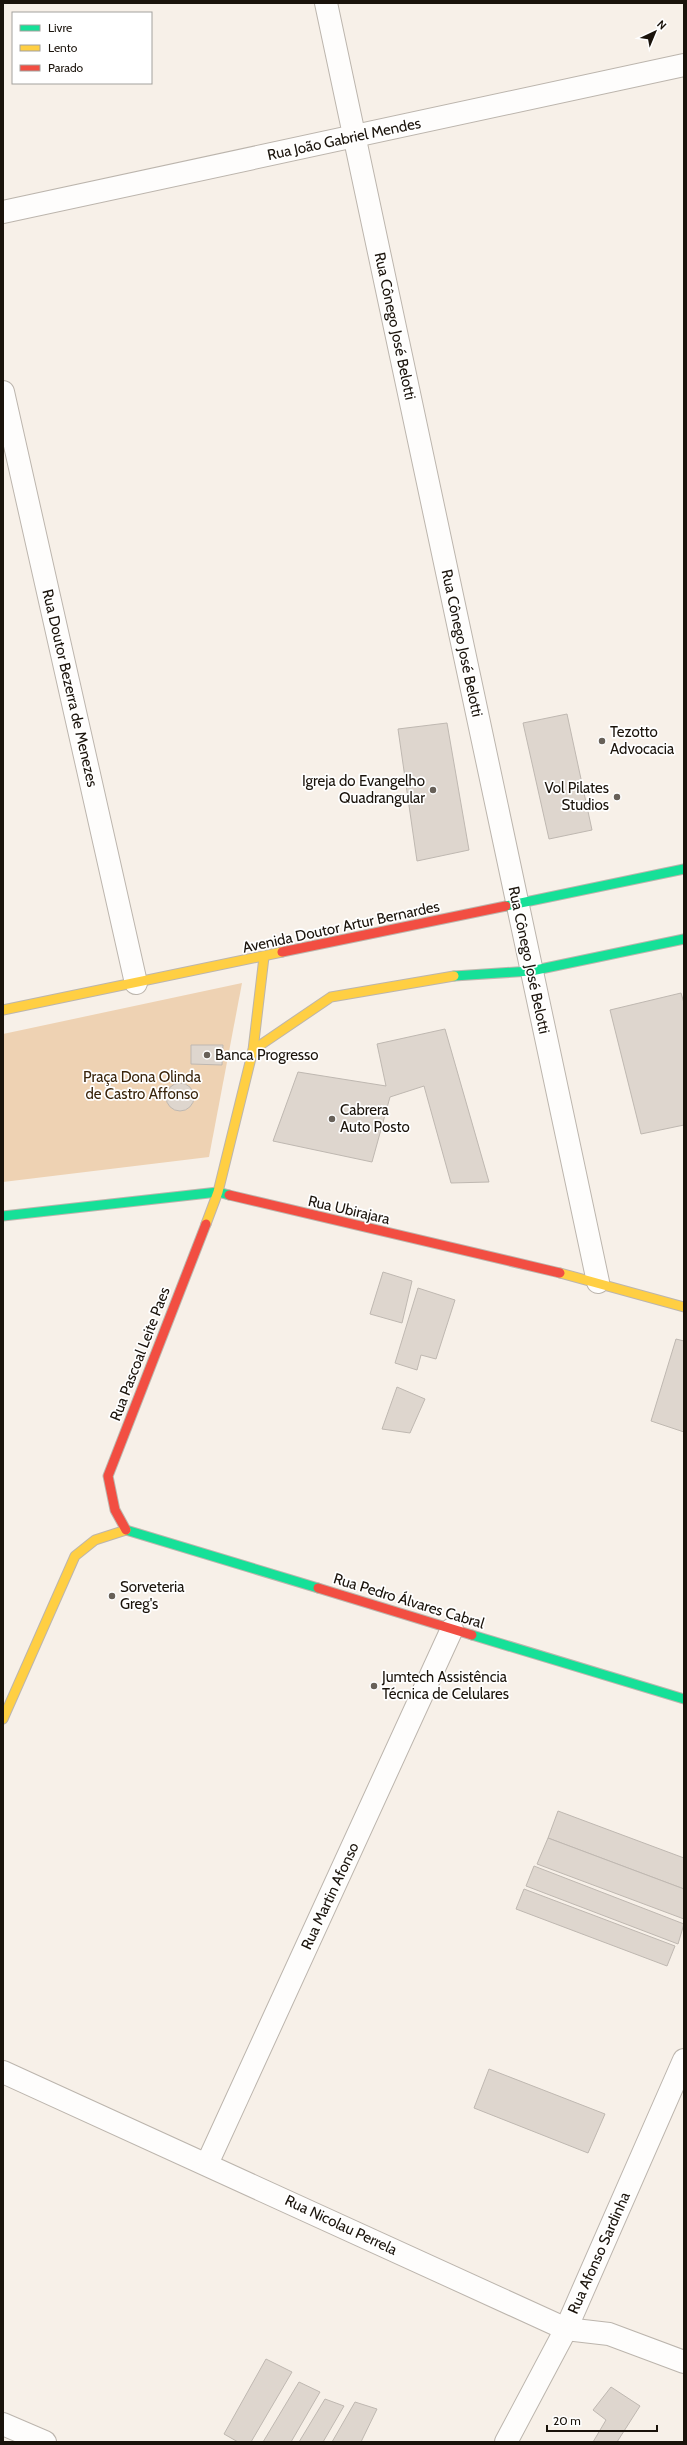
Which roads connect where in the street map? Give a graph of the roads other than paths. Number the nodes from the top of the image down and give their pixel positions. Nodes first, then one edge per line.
1 (326, 3) edge
2 (684, 65) edge
3 (355, 136) junction
4 (3, 212) edge
5 (3, 392) edge
6 (684, 869) edge
7 (517, 903) junction
8 (684, 939) edge
9 (264, 957) junction
10 (532, 971) junction
11 (136, 983) junction
12 (3, 1010) edge
13 (253, 1050) junction
14 (218, 1192) junction
15 (3, 1216) edge
16 (598, 1282) junction
17 (684, 1307) edge
18 (126, 1530) junction
19 (452, 1628) junction
20 (684, 1699) edge
21 (3, 1719) edge
22 (684, 2060) edge
23 (3, 2072) edge
24 (207, 2164) junction
25 (566, 2329) junction
26 (684, 2362) edge
27 (3, 2424) edge
28 (45, 2442) edge
29 (506, 2442) edge

1 - 3 street, Rua Cônego José Belotti
2 - 3 street, Rua João Gabriel Mendes
3 - 4 street, Rua João Gabriel Mendes
3 - 7 street, Rua Cônego José Belotti
5 - 11 street, Rua Doutor Bezerra de Menezes
6 - 7 main road, Avenida Doutor Artur Bernardes
7 - 9 main road, Avenida Doutor Artur Bernardes
7 - 10 street, Rua Cônego José Belotti
8 - 10 main road
9 - 11 main road, Avenida Doutor Artur Bernardes
9 - 13 main road, Rua Pascoal Leite Paes
10 - 13 main road
10 - 16 street, Rua Cônego José Belotti
11 - 12 main road, Avenida Doutor Artur Bernardes
13 - 14 main road, Rua Pascoal Leite Paes
14 - 15 main road, Rua Ubirajara
14 - 16 main road, Rua Ubirajara
14 - 18 main road, Rua Pascoal Leite Paes
16 - 17 main road, Rua Ubirajara
18 - 19 main road, Rua Pedro Álvares Cabral
18 - 21 main road
19 - 20 main road, Rua Pedro Álvares Cabral
19 - 24 street, Rua Martin Afonso
22 - 25 street, Rua Afonso Sardinha
23 - 24 street, Rua Nicolau Perrela
24 - 25 street, Rua Nicolau Perrela
25 - 26 street, Rua Nicolau Perrela
25 - 29 street, Rua Afonso Sardinha
27 - 28 street

